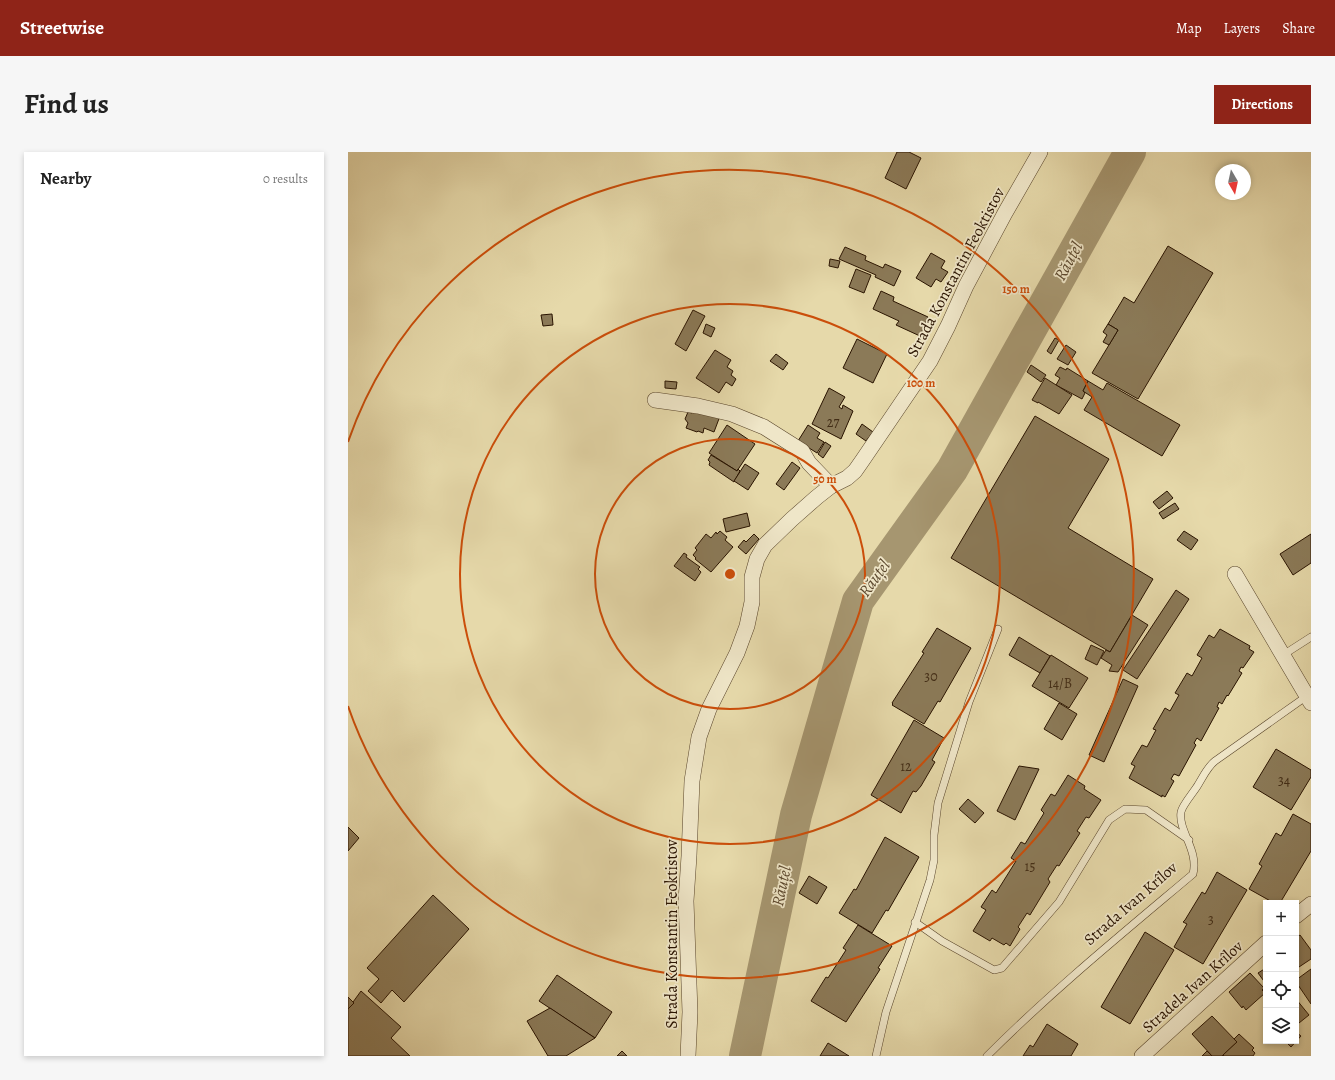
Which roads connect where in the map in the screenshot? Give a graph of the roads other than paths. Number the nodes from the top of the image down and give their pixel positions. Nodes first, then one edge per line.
1 (1040, 152) edge
2 (655, 400) dead end
3 (831, 486) junction
4 (1235, 574) dead end
5 (998, 629) dead end
6 (1311, 638) edge
7 (1283, 655) junction
8 (1309, 700) edge
9 (1189, 840) junction
10 (1311, 904) edge
11 (1299, 914) edge
12 (915, 922) junction
13 (1263, 946) edge
14 (688, 1056) edge
15 (876, 1056) edge
16 (987, 1056) edge
17 (1142, 1056) edge

1 - 3 street, Strada Konstantin Feoktistov
2 - 3 street
3 - 14 street, Strada Konstantin Feoktistov
4 - 7 street, Strada Ivan Krîlov
5 - 12 lane
6 - 7 lane
7 - 8 street, Strada Ivan Krîlov
8 - 9 lane, Strada Ivan Krîlov
9 - 12 lane
9 - 16 lane, Strada Ivan Krîlov
10 - 11 street
12 - 15 lane
13 - 17 street, Stradela Ivan Krîlov

